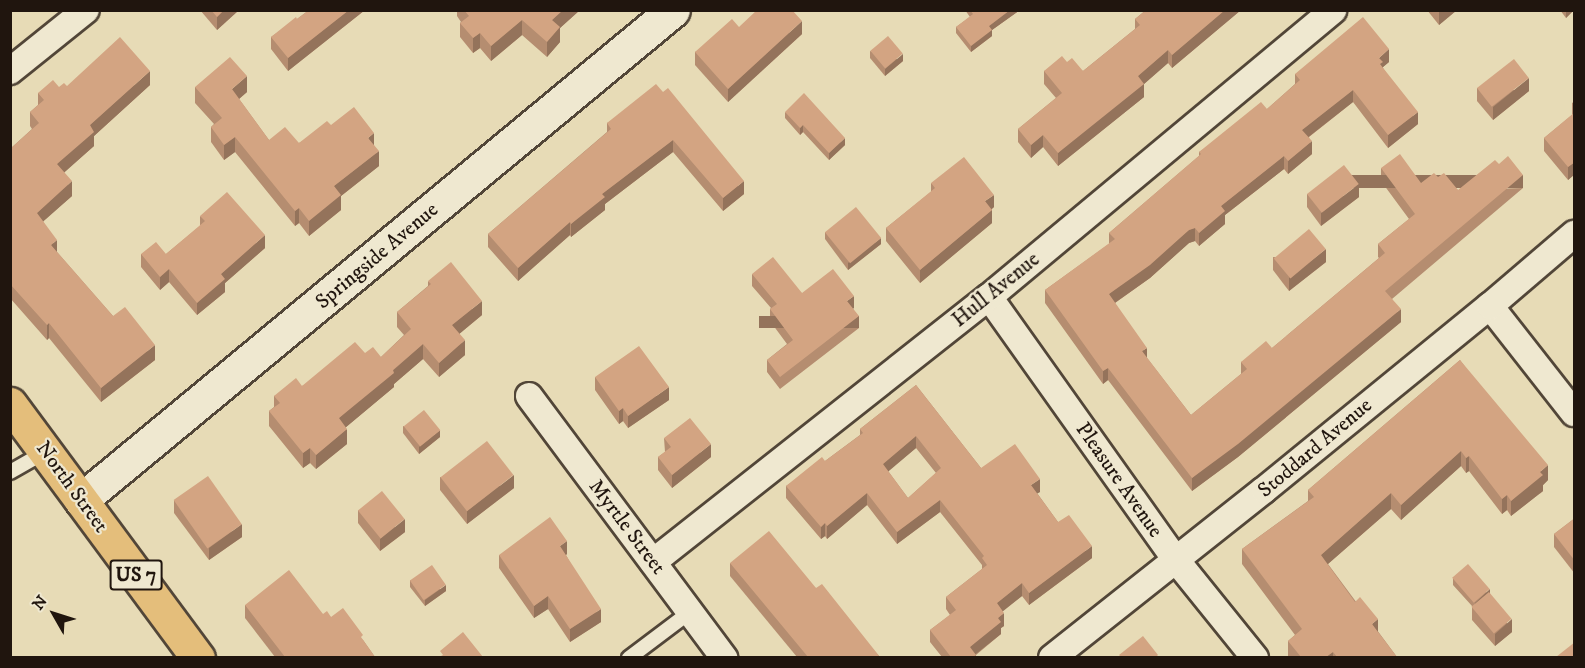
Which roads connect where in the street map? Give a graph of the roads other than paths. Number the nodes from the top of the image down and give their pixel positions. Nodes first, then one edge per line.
1 (86, 10) edge
2 (673, 10) edge
3 (1333, 10) edge
4 (10, 71) edge
5 (1575, 234) edge
6 (989, 297) junction
7 (1490, 306) junction
8 (529, 396) dead end
9 (10, 404) edge
10 (1575, 412) edge
11 (45, 452) junction
12 (10, 472) edge
13 (81, 500) junction
14 (1176, 560) junction
15 (653, 562) junction
16 (690, 612) junction
17 (191, 655) edge
18 (629, 657) edge
19 (724, 657) edge
20 (1052, 657) edge
21 (1255, 657) edge

1 - 4 street
2 - 13 street, Springside Avenue
3 - 6 street, Hull Avenue
5 - 7 street, Stoddard Avenue
6 - 14 street, Pleasure Avenue
6 - 15 street, Hull Avenue
7 - 10 street
7 - 14 street, Stoddard Avenue
8 - 15 street, Myrtle Street
9 - 11 main road, North Street / US 7
11 - 12 lane
11 - 13 main road, North Street / US 7
13 - 17 main road, North Street / US 7
14 - 20 street, Stoddard Avenue
14 - 21 street, Pleasure Avenue
15 - 16 street, Myrtle Street
16 - 18 lane
16 - 19 street, Myrtle Street

